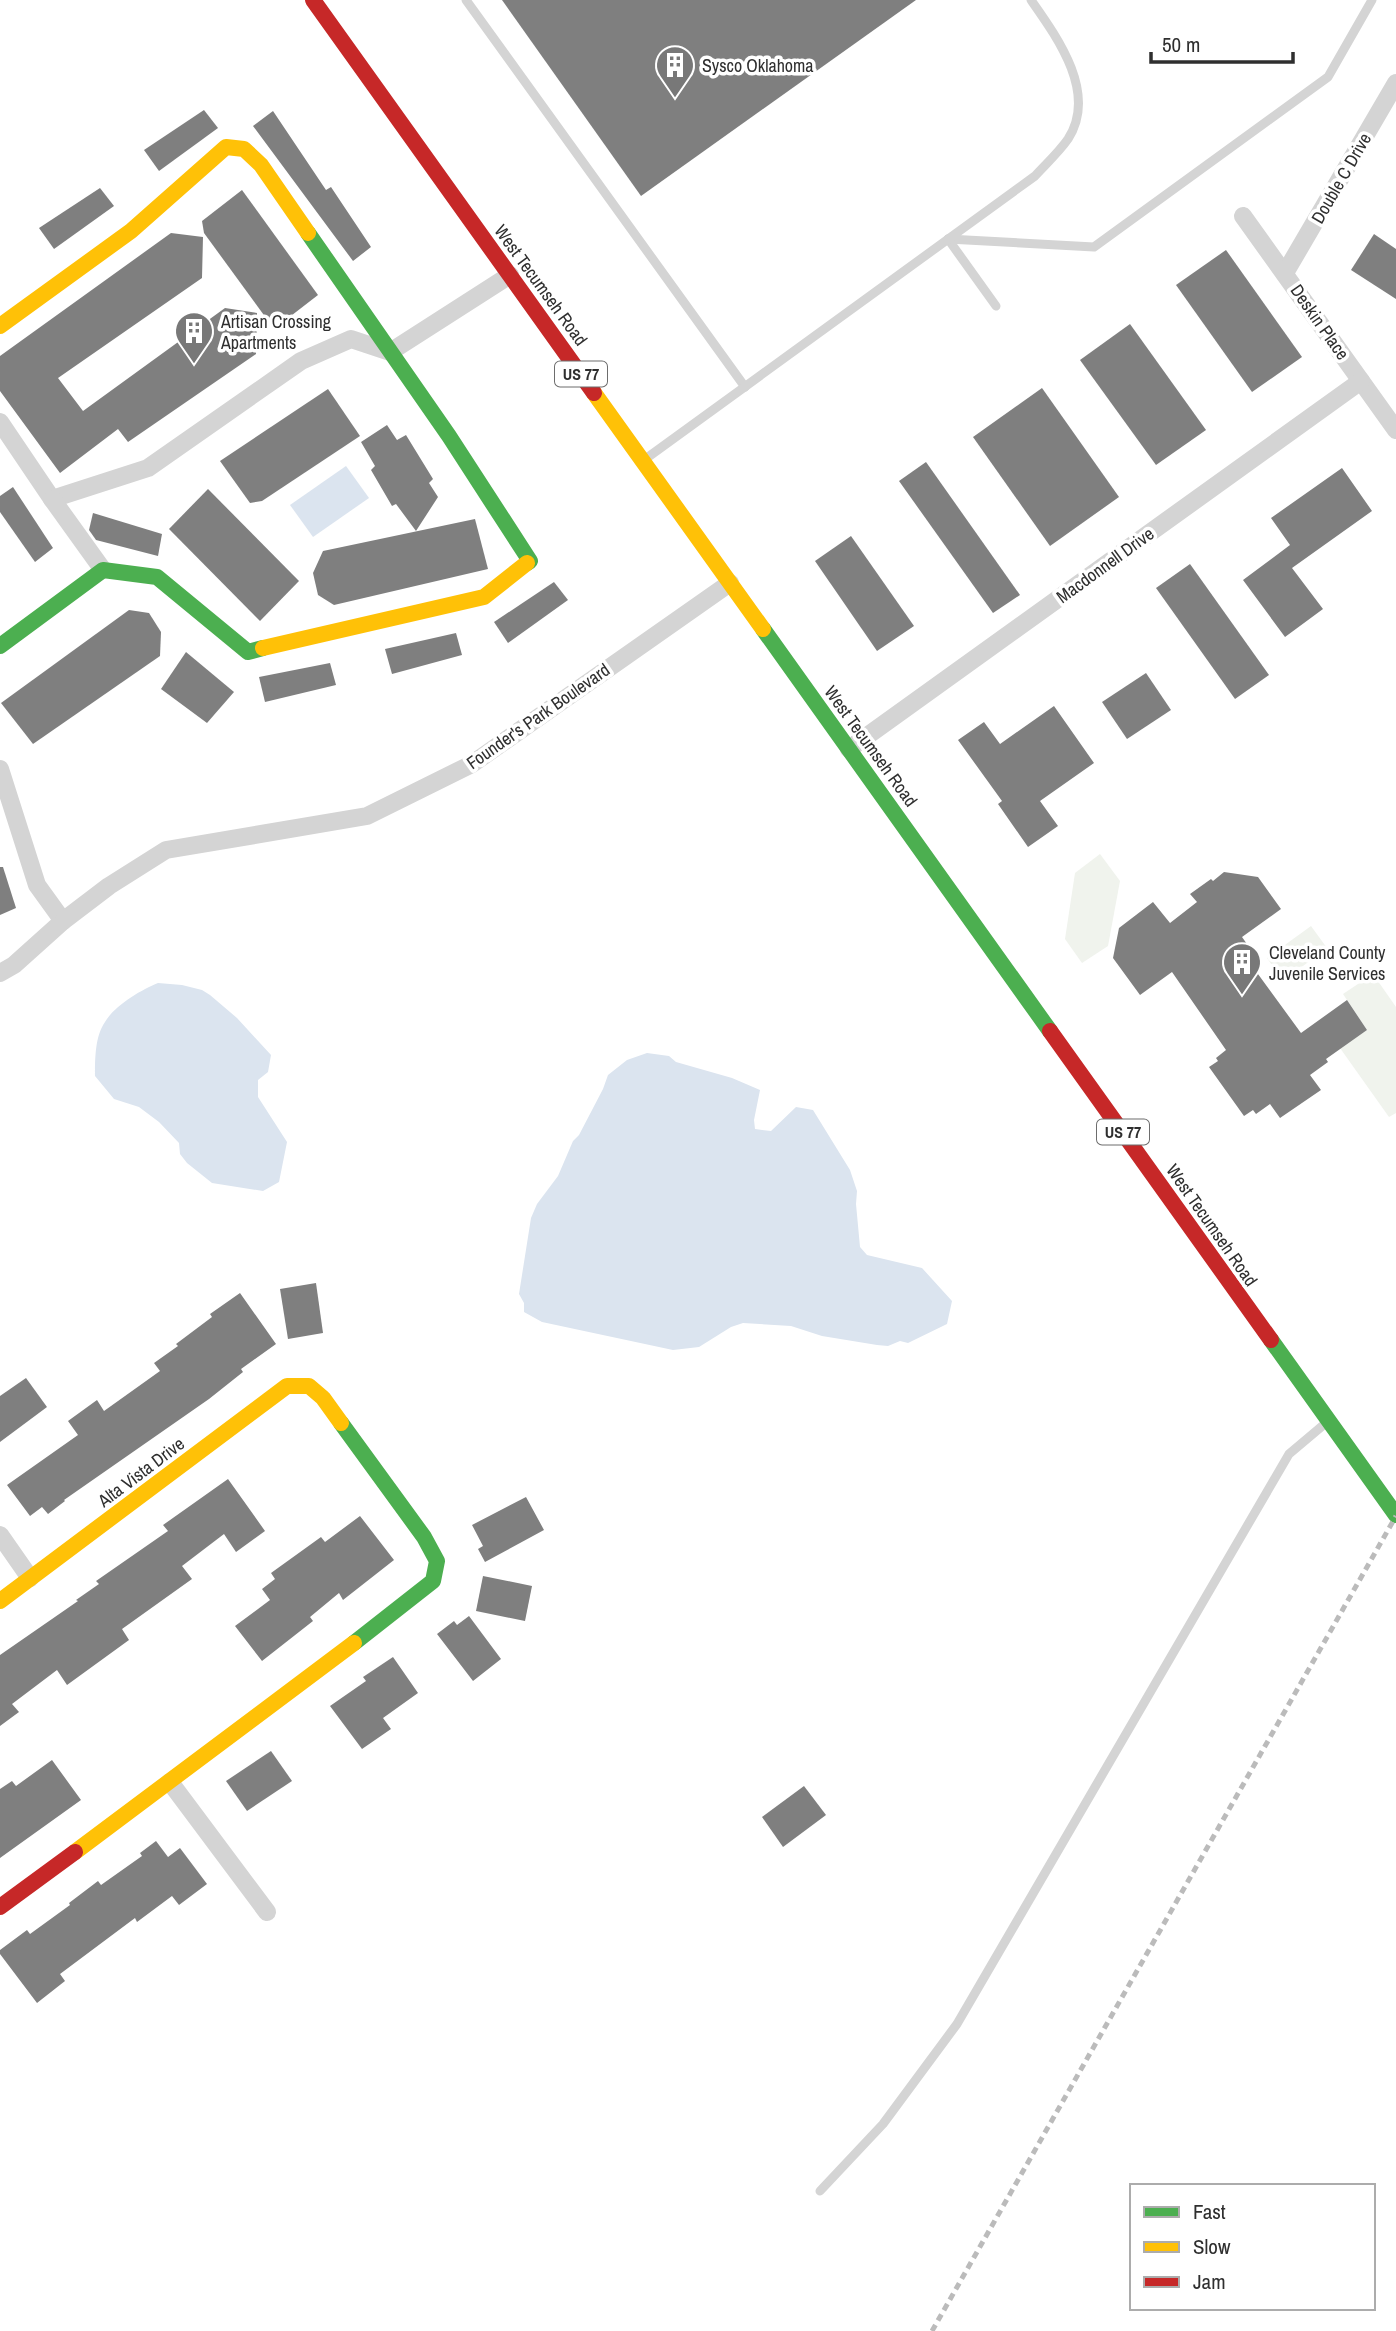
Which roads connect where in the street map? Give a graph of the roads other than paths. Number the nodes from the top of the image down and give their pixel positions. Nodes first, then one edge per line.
1 (313, 0) edge
2 (466, 0) edge
3 (1031, 0) edge
4 (1372, 0) edge
5 (1396, 83) edge
6 (1243, 216) dead end
7 (948, 239) junction
8 (1285, 273) junction
9 (510, 275) junction
10 (996, 306) dead end
11 (0, 326) edge
12 (390, 352) junction
13 (1361, 381) junction
14 (745, 387) junction
15 (0, 422) edge
16 (1396, 430) edge
17 (643, 461) junction
18 (52, 499) junction
19 (103, 570) junction
20 (730, 583) junction
21 (0, 646) edge
22 (849, 748) junction
23 (0, 769) edge
24 (63, 921) junction
25 (0, 973) edge
26 (1329, 1421) junction
27 (1396, 1516) edge
28 (0, 1535) edge
29 (30, 1578) junction
30 (0, 1601) edge
31 (170, 1782) junction
32 (0, 1907) edge
33 (267, 1912) dead end
34 (820, 2191) dead end

1 - 9 street, West Tecumseh Road / US 77
2 - 14 lane
3 - 7 lane
4 - 7 lane
5 - 8 street, Double C Drive
6 - 8 street, Deskin Place
7 - 10 lane
7 - 14 lane
8 - 13 street, Deskin Place
9 - 12 street
9 - 17 street, West Tecumseh Road / US 77
11 - 12 street
12 - 18 street
12 - 19 street
13 - 16 street, Deskin Place
13 - 22 street, Macdonnell Drive
14 - 17 lane
15 - 18 street
17 - 20 street, West Tecumseh Road / US 77
18 - 19 street
19 - 21 street
20 - 22 street, West Tecumseh Road / US 77
20 - 24 street, Founder's Park Boulevard
22 - 26 street, West Tecumseh Road / US 77
23 - 24 street
24 - 25 street, Founder's Park Boulevard
26 - 27 street, West Tecumseh Road / US 77
26 - 34 lane
28 - 29 street
29 - 30 street, Alta Vista Drive
29 - 31 street, Alta Vista Drive
31 - 32 street
31 - 33 street

